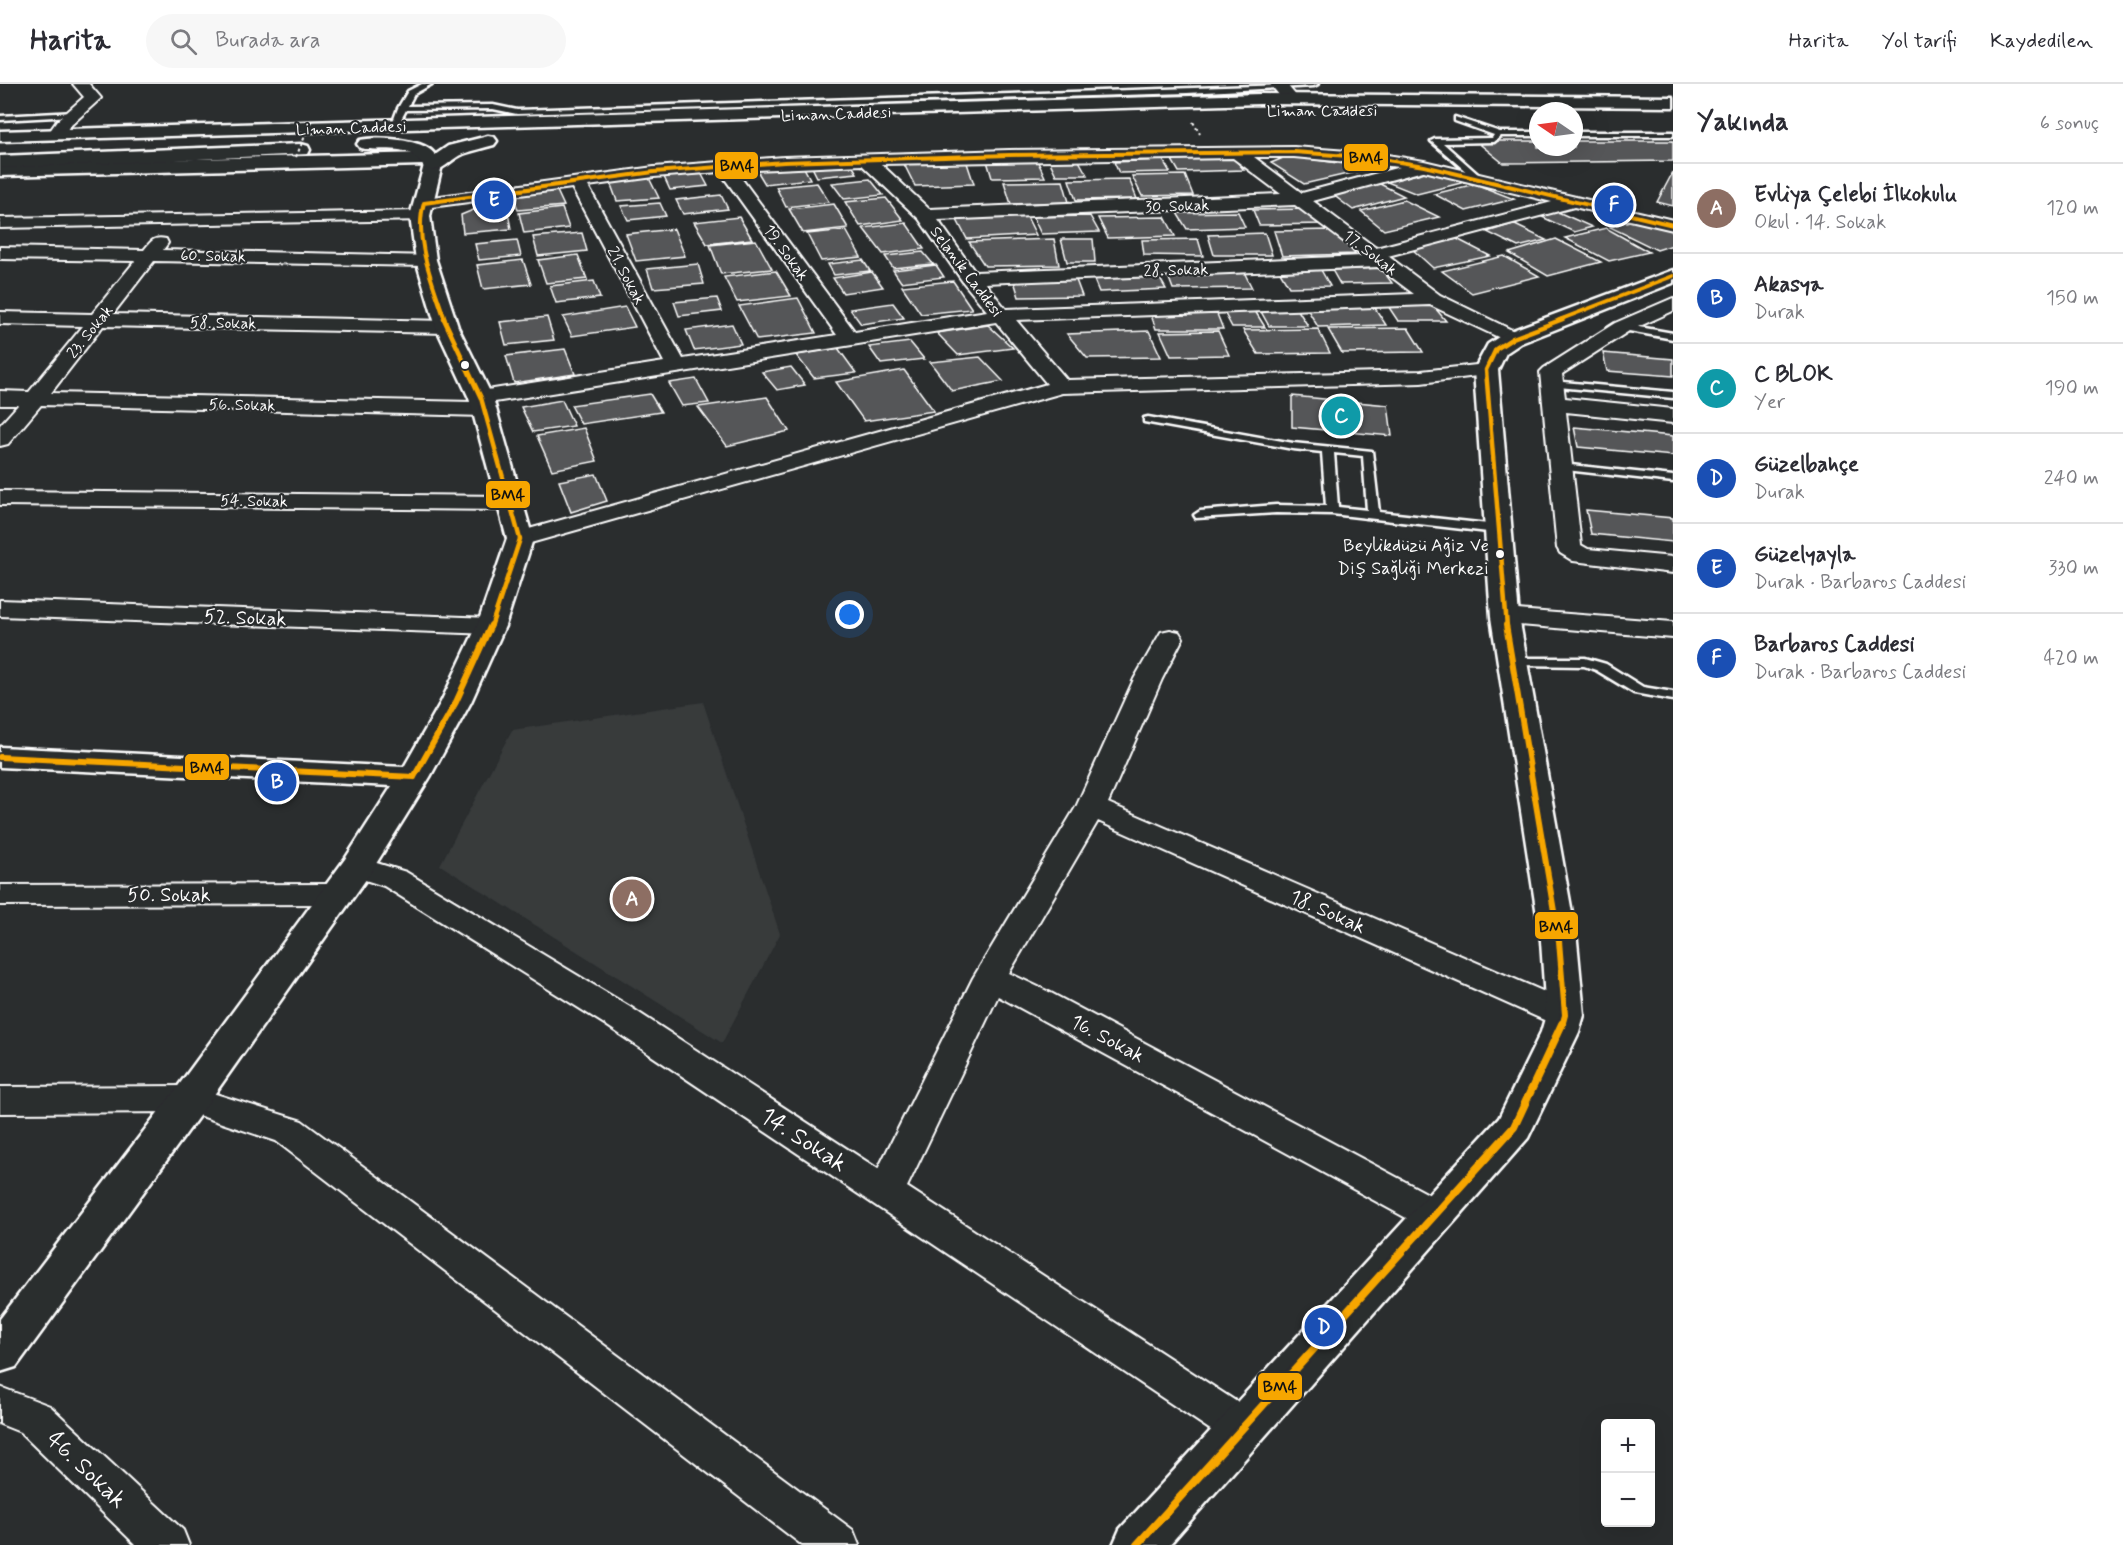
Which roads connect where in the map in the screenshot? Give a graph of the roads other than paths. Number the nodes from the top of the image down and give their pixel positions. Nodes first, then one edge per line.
1 (81, 84) edge
2 (428, 84) edge
3 (1314, 84) edge
4 (1283, 90) edge
5 (1673, 95) edge
6 (1358, 99) junction
7 (1673, 102) edge
8 (1673, 111) edge
9 (73, 114) junction
10 (398, 116) junction
11 (0, 118) edge
12 (1435, 119) dead end
13 (1458, 119) junction
14 (1529, 119) edge
15 (1583, 119) edge
16 (1673, 119) edge
17 (487, 132) junction
18 (1499, 134) junction
19 (1529, 134) edge
20 (1583, 134) edge
21 (1673, 134) edge
22 (56, 135) junction
23 (0, 136) edge
24 (512, 140) dead end
25 (382, 143) junction
26 (0, 145) edge
27 (1237, 153) junction
28 (0, 154) edge
29 (867, 160) junction
30 (0, 162) edge
31 (429, 162) junction
32 (724, 166) junction
33 (1424, 166) junction
34 (0, 170) edge
35 (1477, 178) junction
36 (577, 182) junction
37 (1301, 199) junction
38 (1578, 201) junction
39 (422, 209) junction
40 (925, 215) junction
41 (173, 220) junction
42 (0, 223) edge
43 (1673, 225) edge
44 (0, 253) edge
45 (152, 254) junction
46 (1378, 258) junction
47 (426, 260) junction
48 (1673, 276) edge
49 (970, 278) junction
50 (1433, 299) junction
51 (1673, 304) edge
52 (1000, 315) junction
53 (0, 318) edge
54 (97, 320) junction
55 (447, 327) junction
56 (1622, 327) junction
57 (1673, 336) edge
58 (1513, 338) junction
59 (850, 339) junction
60 (677, 367) junction
61 (1486, 370) junction
62 (1061, 387) junction
63 (1554, 394) junction
64 (1673, 396) edge
65 (0, 398) edge
66 (35, 399) junction
67 (482, 404) junction
68 (1673, 416) edge
69 (1148, 420) dead end
70 (0, 439) edge
71 (1328, 450) junction
72 (1561, 467) junction
73 (1673, 479) edge
74 (0, 498) edge
75 (508, 503) junction
76 (1332, 510) junction
77 (1200, 514) dead end
78 (1373, 515) junction
79 (1497, 529) junction
80 (520, 538) junction
81 (1673, 565) edge
82 (0, 608) edge
83 (1505, 617) junction
84 (491, 626) junction
85 (1673, 630) edge
86 (1170, 638) dead end
87 (1513, 662) junction
88 (1673, 696) edge
89 (0, 758) edge
90 (414, 777) junction
91 (1091, 807) junction
92 (347, 880) junction
93 (0, 895) edge
94 (990, 978) junction
95 (1565, 1015) junction
96 (190, 1099) junction
97 (0, 1100) edge
98 (885, 1193) junction
99 (1434, 1215) junction
100 (0, 1353) edge
101 (0, 1405) edge
102 (1242, 1428) junction
103 (167, 1545) edge
104 (837, 1545) edge
105 (1137, 1545) edge

1 - 9 street
2 - 10 lane
3 - 4 lane
4 - 6 main road, Liman Caddesi
4 - 10 lane
4 - 17 main road, Liman Caddesi
5 - 6 main road
6 - 7 main road, Liman Caddesi
8 - 26 main road, Liman Caddesi
9 - 11 lane
9 - 22 street
10 - 17 main road, Liman Caddesi
10 - 22 main road, Liman Caddesi
12 - 13 main road
13 - 14 main road
13 - 18 lane
15 - 16 main road
17 - 24 main road
17 - 25 main road
17 - 31 main road
18 - 19 lane
18 - 35 lane
20 - 21 lane
22 - 23 main road, Liman Caddesi
25 - 28 main road
25 - 30 main road
25 - 31 main road
27 - 29 street
27 - 33 street
27 - 37 street, 17. Sokak
29 - 32 street
29 - 40 street, Selanik Caddesi
31 - 34 main road
31 - 39 main road
32 - 36 street
32 - 59 street, 19. Sokak
33 - 35 street
33 - 37 street, 30. Sokak
35 - 38 street
36 - 39 street
36 - 60 street, 21. Sokak
37 - 40 street, 30. Sokak
37 - 46 street, 17. Sokak
38 - 43 street
38 - 46 street, 28. Sokak
39 - 41 street
39 - 47 main road
40 - 49 street, Selanik Caddesi
41 - 42 street
41 - 45 street, 23. Sokak
44 - 45 street, 60. Sokak
45 - 47 street, 60. Sokak
45 - 54 street, 23. Sokak
46 - 49 street, 28. Sokak
46 - 50 street, 17. Sokak
47 - 55 main road
48 - 58 main road
49 - 52 street, Selanik Caddesi
50 - 52 street, 56. Sokak
50 - 58 street, 17. Sokak
51 - 56 street
52 - 59 street, 56. Sokak
52 - 62 street, Selanik Caddesi
53 - 54 street, 58. Sokak
54 - 55 street, 58. Sokak
54 - 66 street, 23. Sokak
55 - 67 main road
56 - 57 lane
56 - 63 street
58 - 61 main road
59 - 60 street, 56. Sokak
60 - 67 street, 56. Sokak
61 - 62 street
61 - 79 main road
62 - 80 street
63 - 64 lane
63 - 68 street
63 - 72 street
65 - 66 street, 56. Sokak
66 - 67 street, 56. Sokak
66 - 70 street, 23. Sokak
67 - 75 main road
69 - 71 lane
71 - 76 lane
71 - 78 lane
72 - 73 lane
72 - 81 street
74 - 75 street, 54. Sokak
75 - 80 main road
76 - 77 lane
76 - 78 lane
78 - 79 lane
79 - 83 main road
80 - 84 main road
82 - 84 street, 52. Sokak
83 - 85 street
83 - 87 main road
84 - 90 main road
86 - 91 street
87 - 88 lane
87 - 95 main road
89 - 90 main road
90 - 92 main road
91 - 94 street
91 - 95 street, 18. Sokak
92 - 93 street, 50. Sokak
92 - 96 main road
92 - 98 street, 14. Sokak
94 - 98 street
94 - 99 street, 16. Sokak
95 - 99 main road
96 - 97 street
96 - 100 main road
96 - 104 street
98 - 102 street, 14. Sokak
99 - 102 main road
101 - 103 street, 46. Sokak
102 - 105 main road

